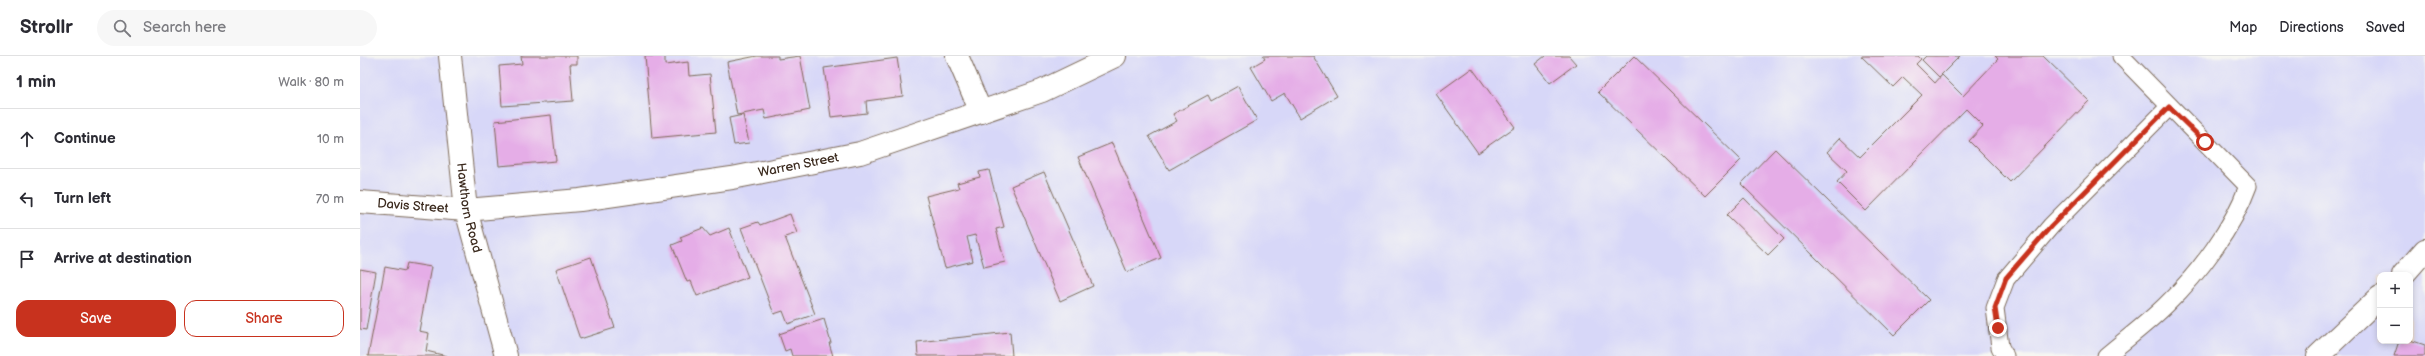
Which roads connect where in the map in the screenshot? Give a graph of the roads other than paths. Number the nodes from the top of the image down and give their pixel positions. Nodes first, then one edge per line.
1 (450, 56) edge
2 (957, 56) edge
3 (1115, 56) edge
4 (2121, 56) edge
5 (2169, 107) junction
6 (981, 112) junction
7 (360, 202) edge
8 (466, 210) junction
9 (2425, 250) edge
10 (2405, 272) edge
11 (2377, 300) edge
12 (506, 356) edge
13 (2005, 356) edge
14 (2106, 356) edge
15 (2318, 356) edge

1 - 8 street, Hawthorn Road
2 - 6 street
3 - 6 street, Warren Street
4 - 5 lane
5 - 13 lane
5 - 14 lane
6 - 8 street, Warren Street
7 - 8 street, Davis Street
8 - 12 street, Hawthorn Road
9 - 10 street
11 - 15 street

